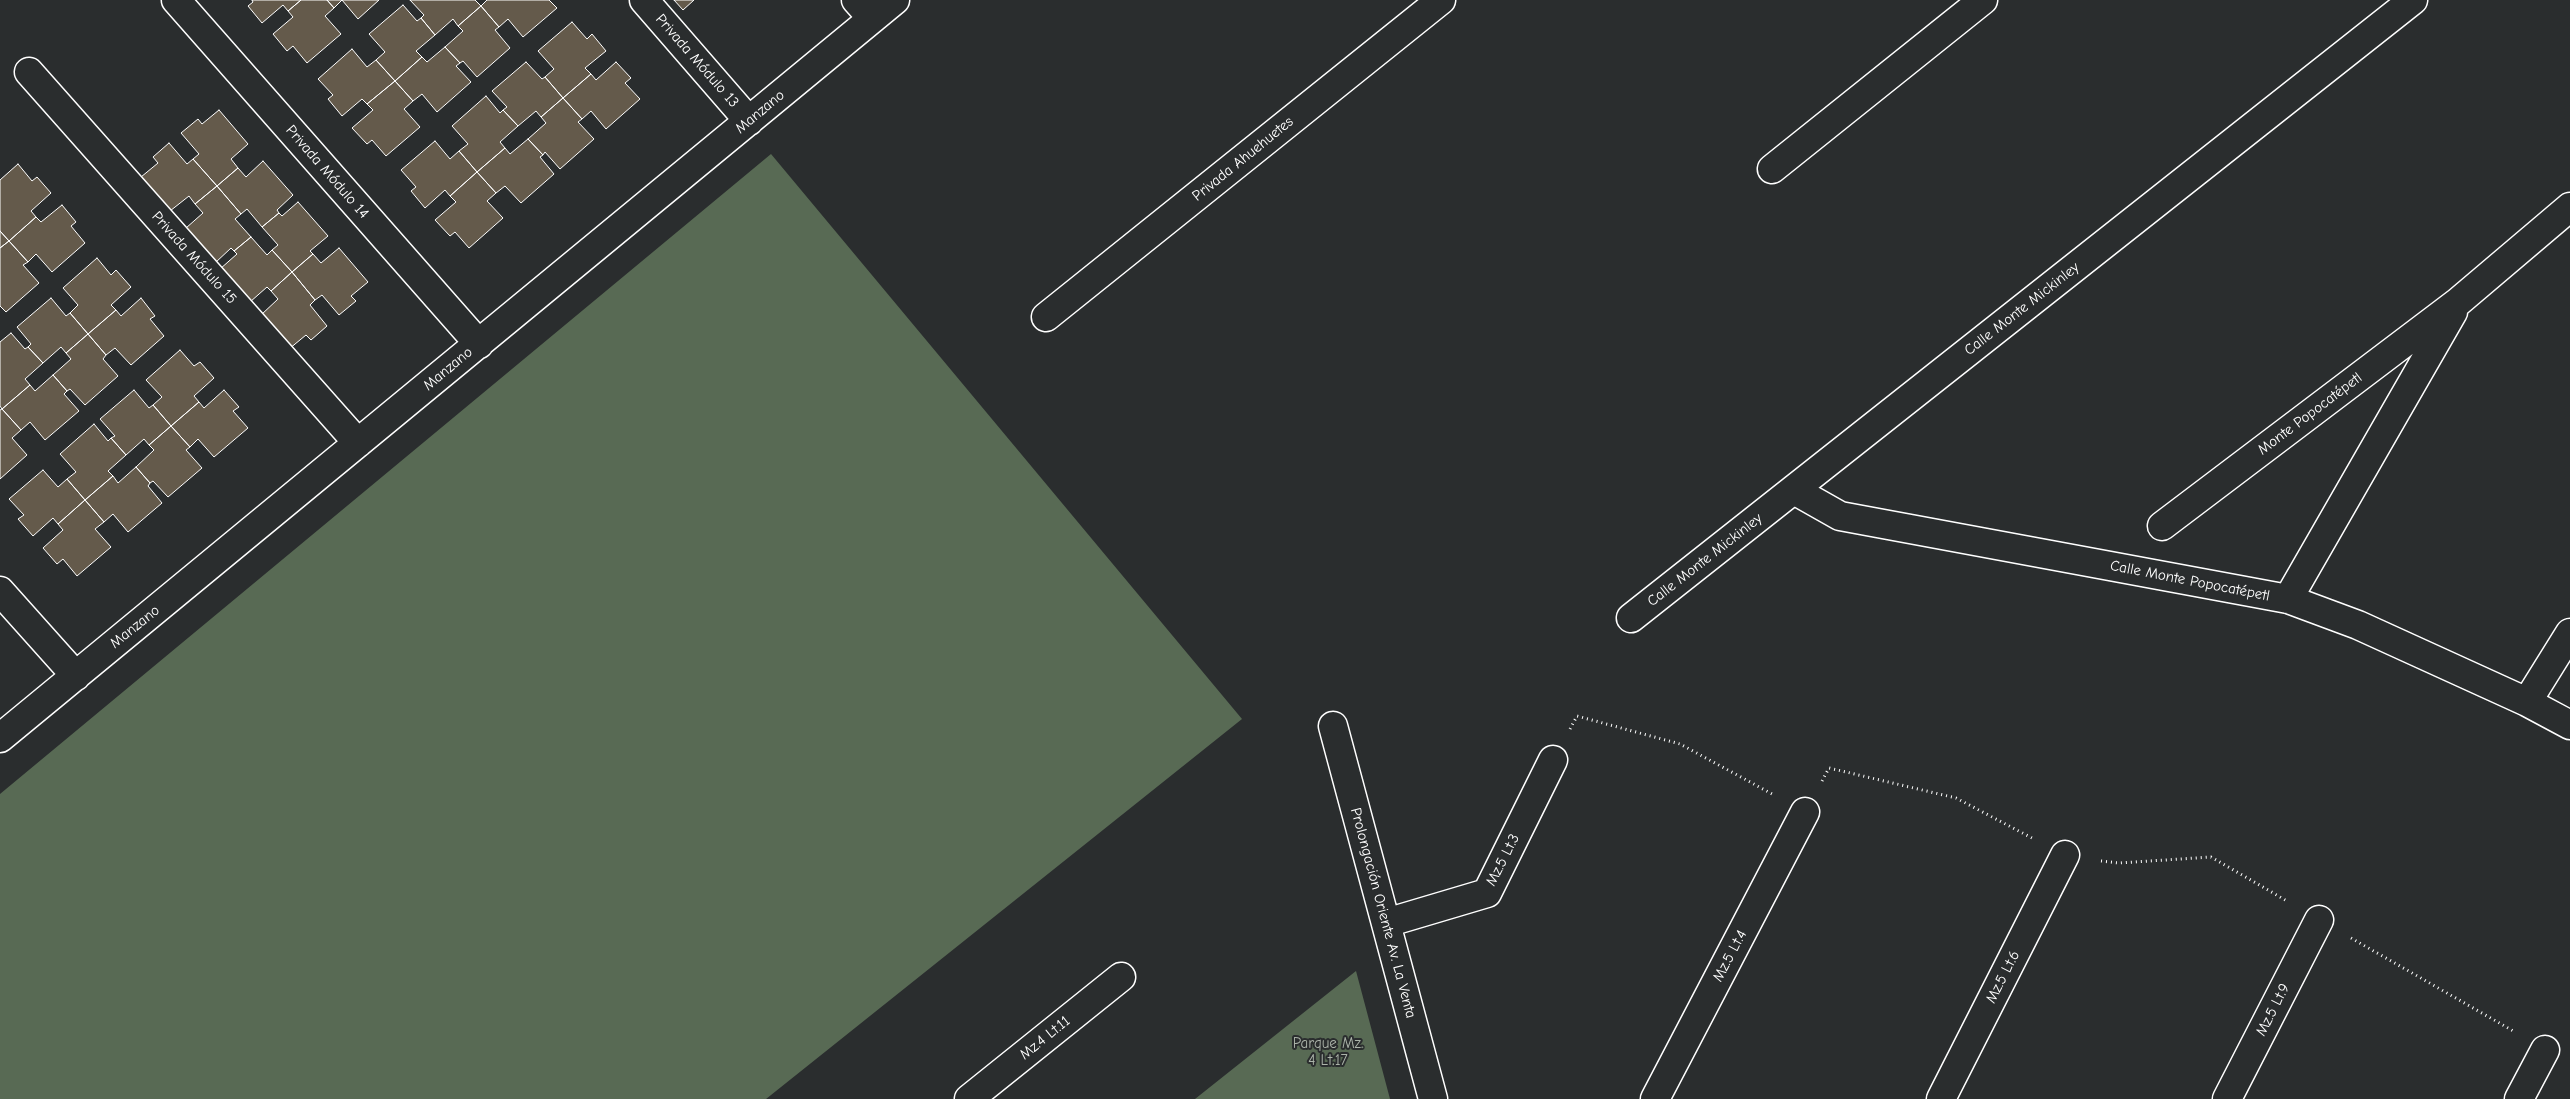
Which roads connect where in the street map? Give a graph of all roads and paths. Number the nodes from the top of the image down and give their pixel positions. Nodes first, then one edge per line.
1 (176, 0) edge
2 (644, 0) edge
3 (895, 0) edge
4 (1441, 0) edge
5 (1983, 0) edge
6 (2413, 0) edge
7 (864, 9) edge
8 (29, 72) dead end
9 (749, 121) junction
10 (1772, 169) dead end
11 (2570, 207) edge
12 (2458, 302) junction
13 (1046, 317) dead end
14 (479, 344) junction
15 (358, 443) junction
16 (1794, 490) junction
17 (2162, 526) dead end
18 (0, 591) edge
19 (2288, 599) junction
20 (1632, 618) dead end
21 (2570, 633) edge
22 (76, 676) junction
23 (2527, 702) junction
24 (2570, 725) edge
25 (1333, 726) dead end
26 (0, 738) edge
27 (1553, 760) dead end
28 (1805, 812) dead end
29 (2065, 855) dead end
30 (2319, 920) dead end
31 (1386, 923) junction
32 (1121, 977) dead end
33 (2545, 1050) dead end
34 (969, 1099) edge
35 (1433, 1099) edge
36 (1655, 1099) edge
37 (1941, 1099) edge
38 (2227, 1099) edge
39 (2519, 1099) edge

1 - 14 street, Privada Módulo 14
2 - 9 street, Privada Módulo 13
3 - 7 street, Manzano
4 - 13 street, Privada Ahuehuetes
5 - 10 street
6 - 16 street, Calle Monte Mickinley
7 - 9 street, Manzano
8 - 15 street, Privada Módulo 15
9 - 14 street, Manzano
11 - 12 street, Monte Popocatépetl
12 - 17 street, Monte Popocatépetl
12 - 19 street, Monte Popocatépetl
14 - 15 street, Manzano
15 - 22 street, Manzano
16 - 19 street, Calle Monte Popocatépetl
16 - 20 street, Calle Monte Mickinley
18 - 22 street
19 - 23 street, Calle Monte Popocatépetl
21 - 23 street
22 - 26 street, Manzano
23 - 24 street, Calle Monte Popocatépetl
25 - 31 street, Prolongación Oriente Av. La Venta
27 - 31 street, Mz.5 Lt.3
28 - 36 street, Mz.5 Lt.4
29 - 37 street, Mz.5 Lt.6
30 - 38 street, Mz.5 Lt.9
31 - 35 street, Prolongación Oriente Av. La Venta
32 - 34 street, Mz.4 Lt.11
33 - 39 street

